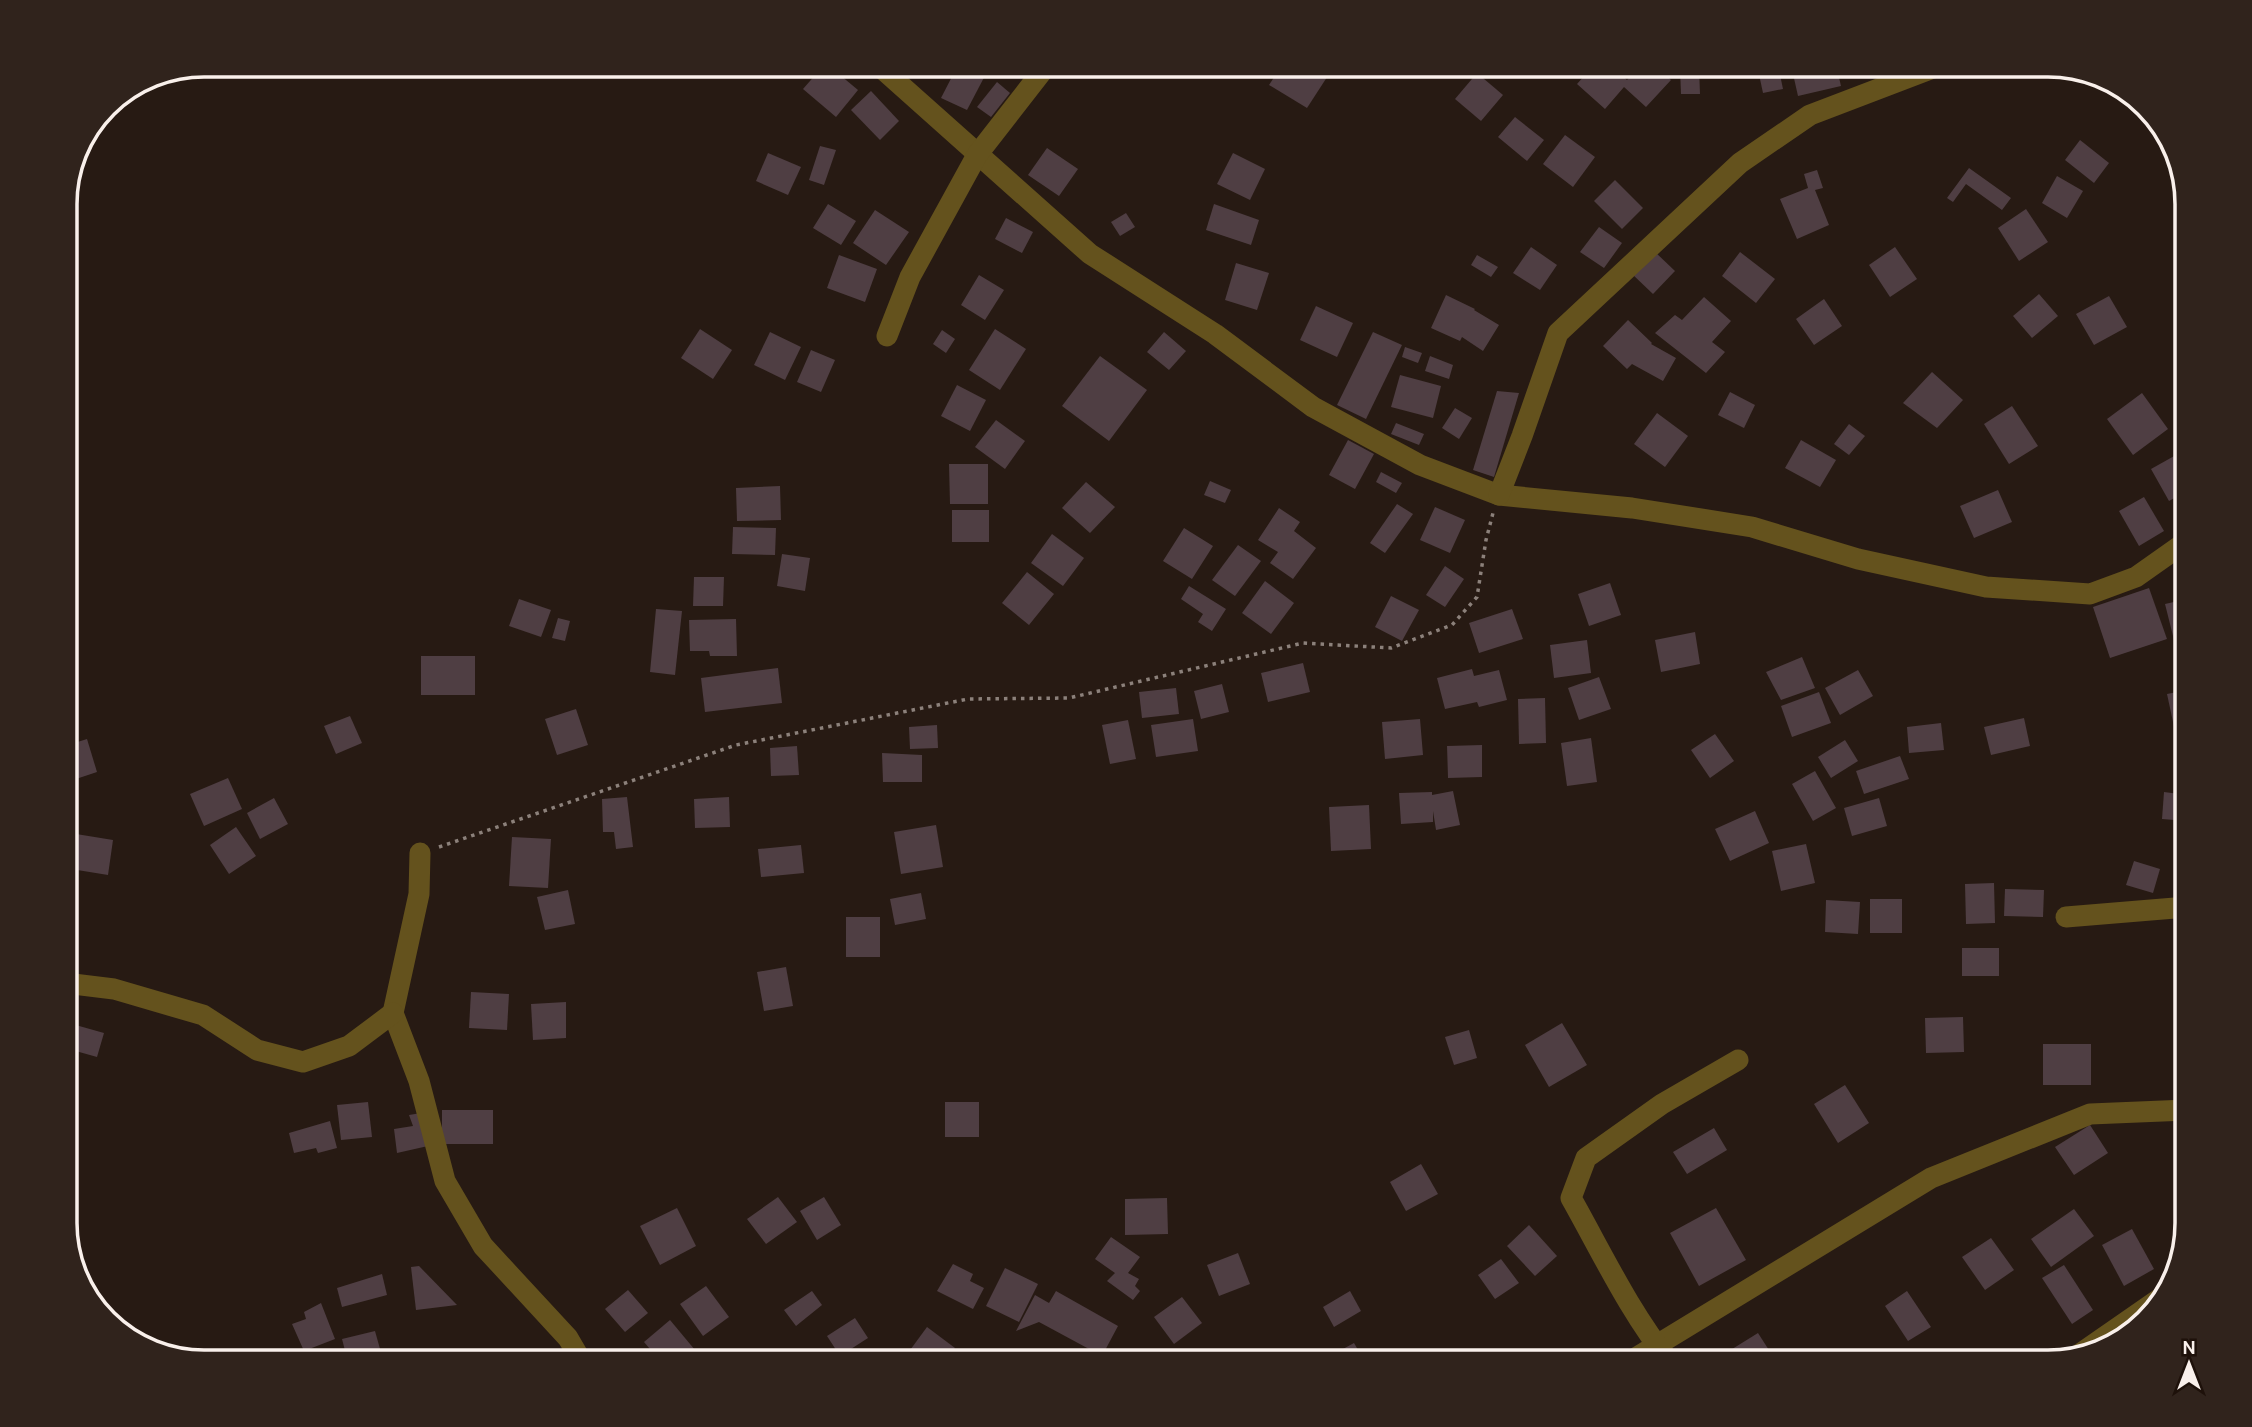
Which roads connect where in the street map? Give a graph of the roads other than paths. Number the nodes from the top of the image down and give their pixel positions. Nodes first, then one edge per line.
1 (891, 77) edge
2 (1038, 77) edge
3 (1910, 77) edge
4 (977, 155) junction
5 (887, 336) dead end
6 (1499, 495) junction
7 (2175, 549) edge
8 (420, 853) road end
9 (2175, 908) edge
10 (2066, 917) dead end
11 (77, 984) edge
12 (393, 1013) junction
13 (1738, 1060) dead end
14 (2175, 1110) edge
15 (2133, 1317) edge
16 (2109, 1334) edge
17 (575, 1350) edge
18 (1661, 1350) edge
19 (1669, 1350) edge

1 - 4 street
2 - 4 street
3 - 6 street
4 - 5 street
4 - 6 street
6 - 7 street
8 - 12 street
9 - 10 street
11 - 12 street
12 - 17 street
13 - 18 street
14 - 19 street
15 - 16 street

